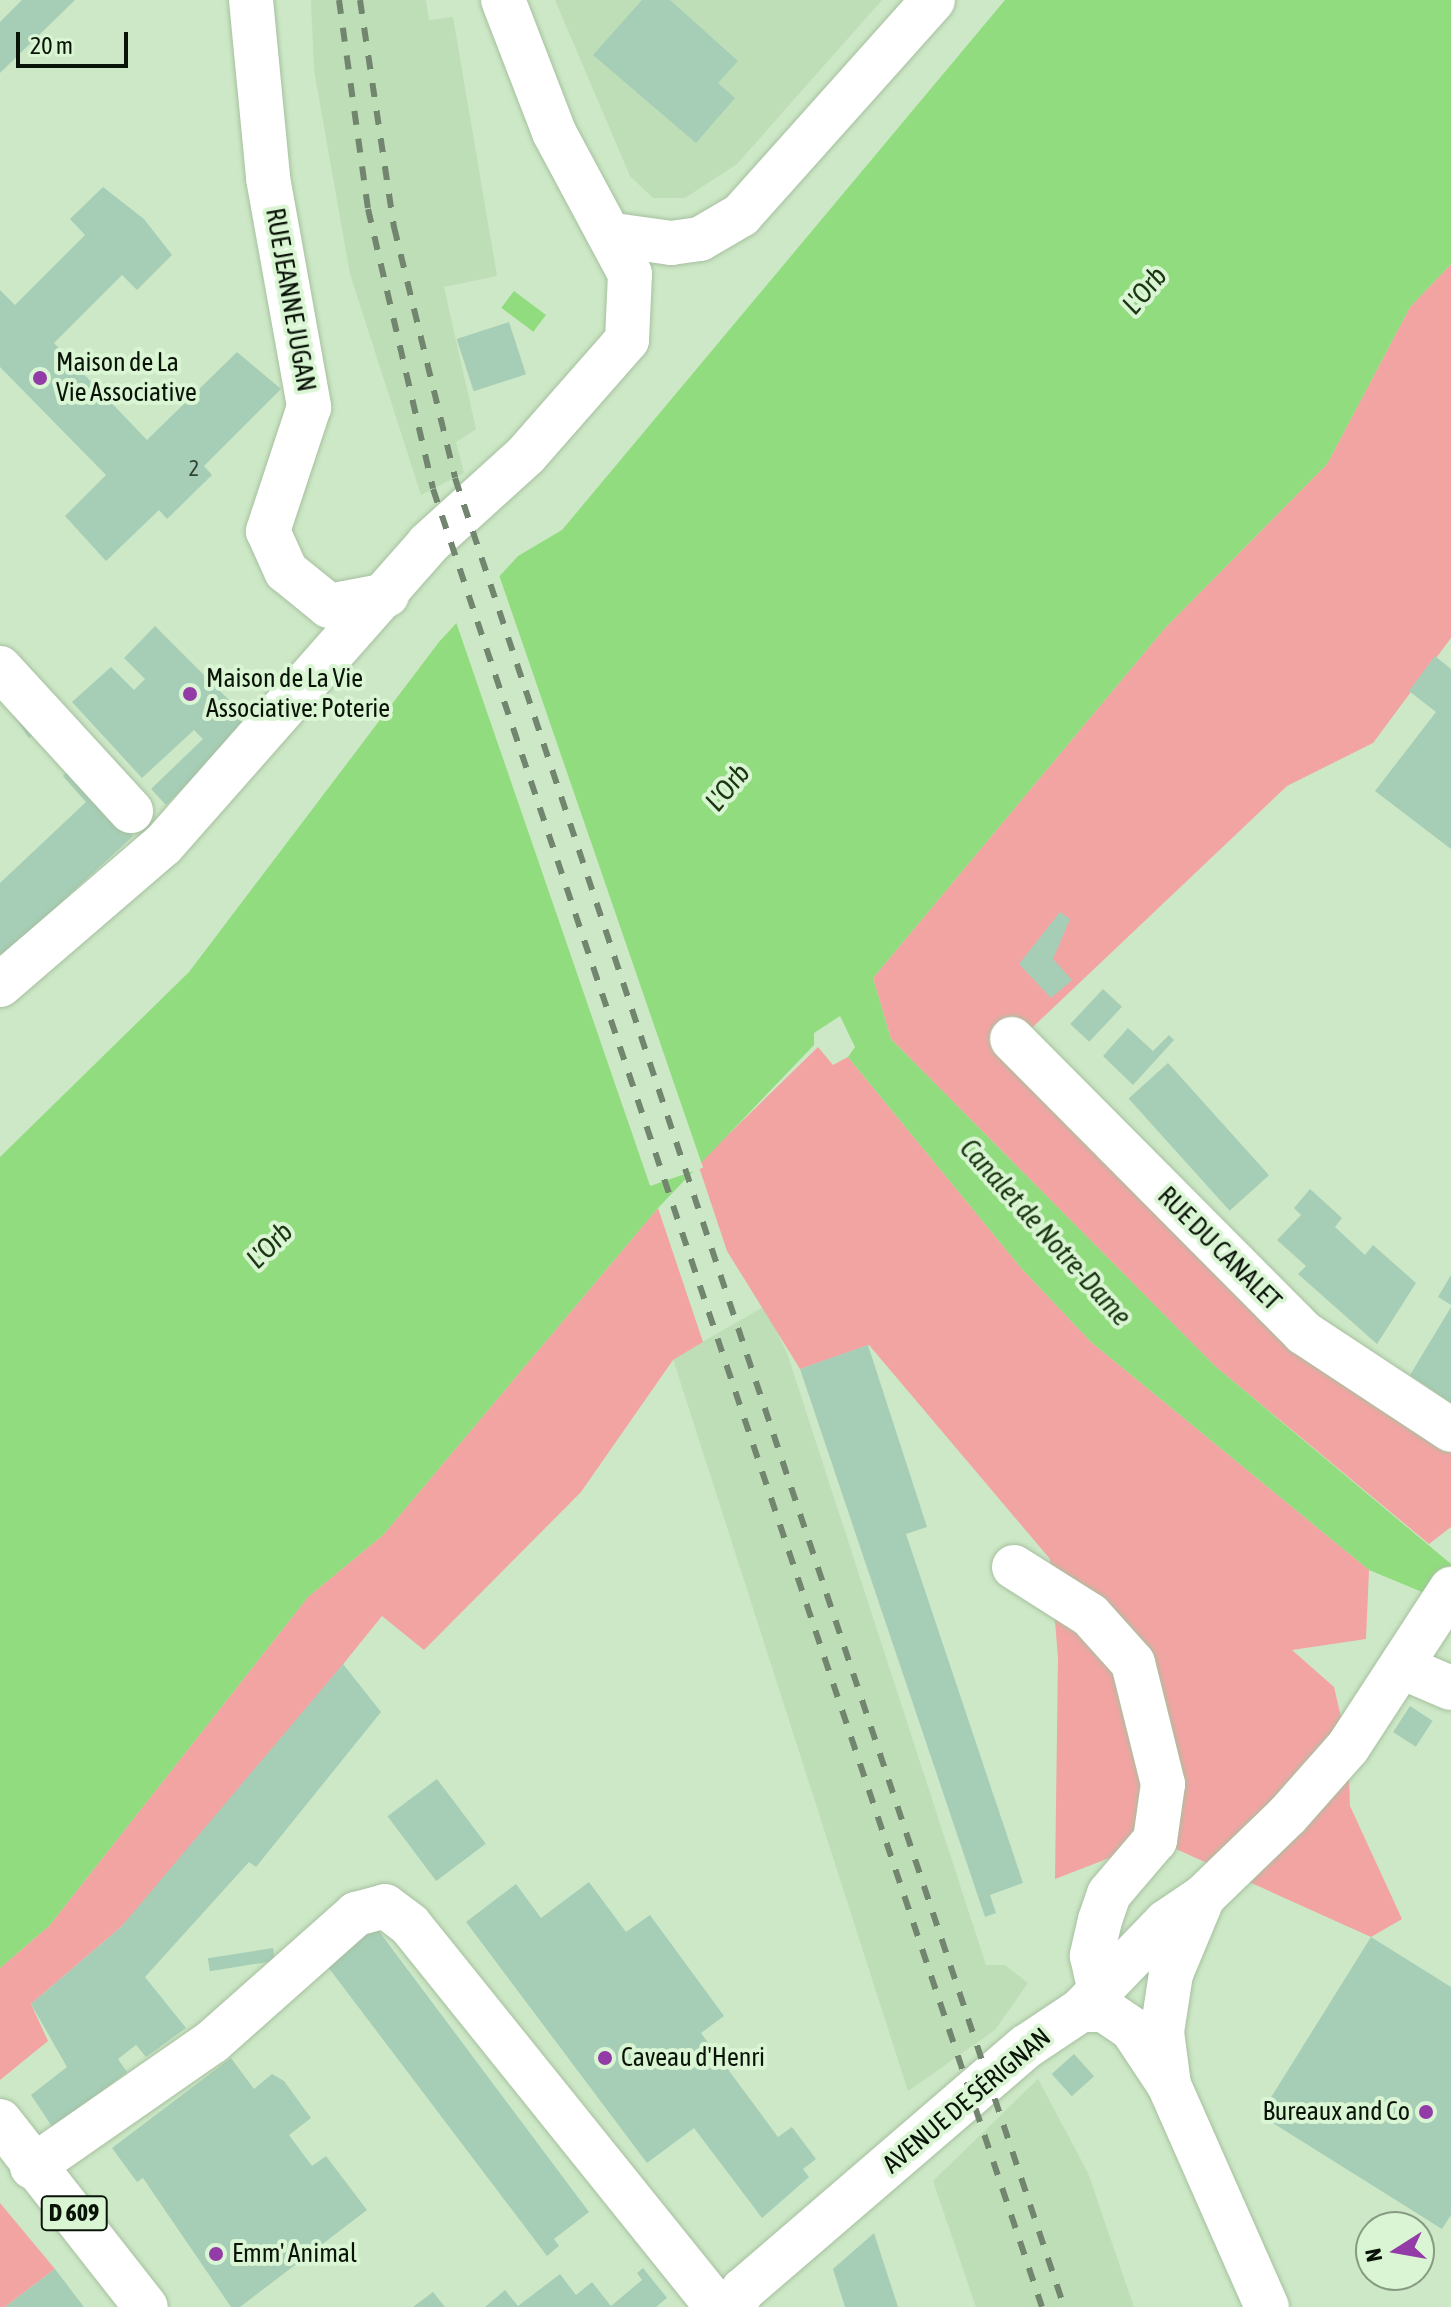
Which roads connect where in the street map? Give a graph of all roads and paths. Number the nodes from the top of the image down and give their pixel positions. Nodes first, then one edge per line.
1 (251, 0) edge
2 (503, 0) edge
3 (933, 0) edge
4 (614, 235) junction
5 (387, 595) junction
6 (0, 668) edge
7 (131, 811) dead end
8 (0, 985) edge
9 (1012, 1039) dead end
10 (1451, 1430) edge
11 (1014, 1567) dead end
12 (1451, 1589) edge
13 (1410, 1658) junction
14 (1451, 1688) edge
15 (1203, 1897) junction
16 (1095, 2005) junction
17 (1169, 2085) junction
18 (0, 2121) edge
19 (32, 2167) junction
20 (146, 2307) edge
21 (717, 2307) edge
22 (733, 2307) edge
23 (1267, 2307) edge

1 - 5 street, RUE JEANNE JUGAN
2 - 4 street
3 - 4 street
4 - 5 street
5 - 8 street
6 - 7 street
9 - 10 street, RUE DU CANALET
11 - 16 street
12 - 13 street, AVENUE DE SÉRIGNAN
13 - 14 street
13 - 15 street, AVENUE DE SÉRIGNAN
15 - 16 street, AVENUE DE SÉRIGNAN
15 - 17 street, AVENUE DE SÉRIGNAN
16 - 17 street
16 - 22 street, AVENUE DE SÉRIGNAN
17 - 23 street
18 - 19 street, D 609
19 - 20 street, D 609
19 - 21 street

